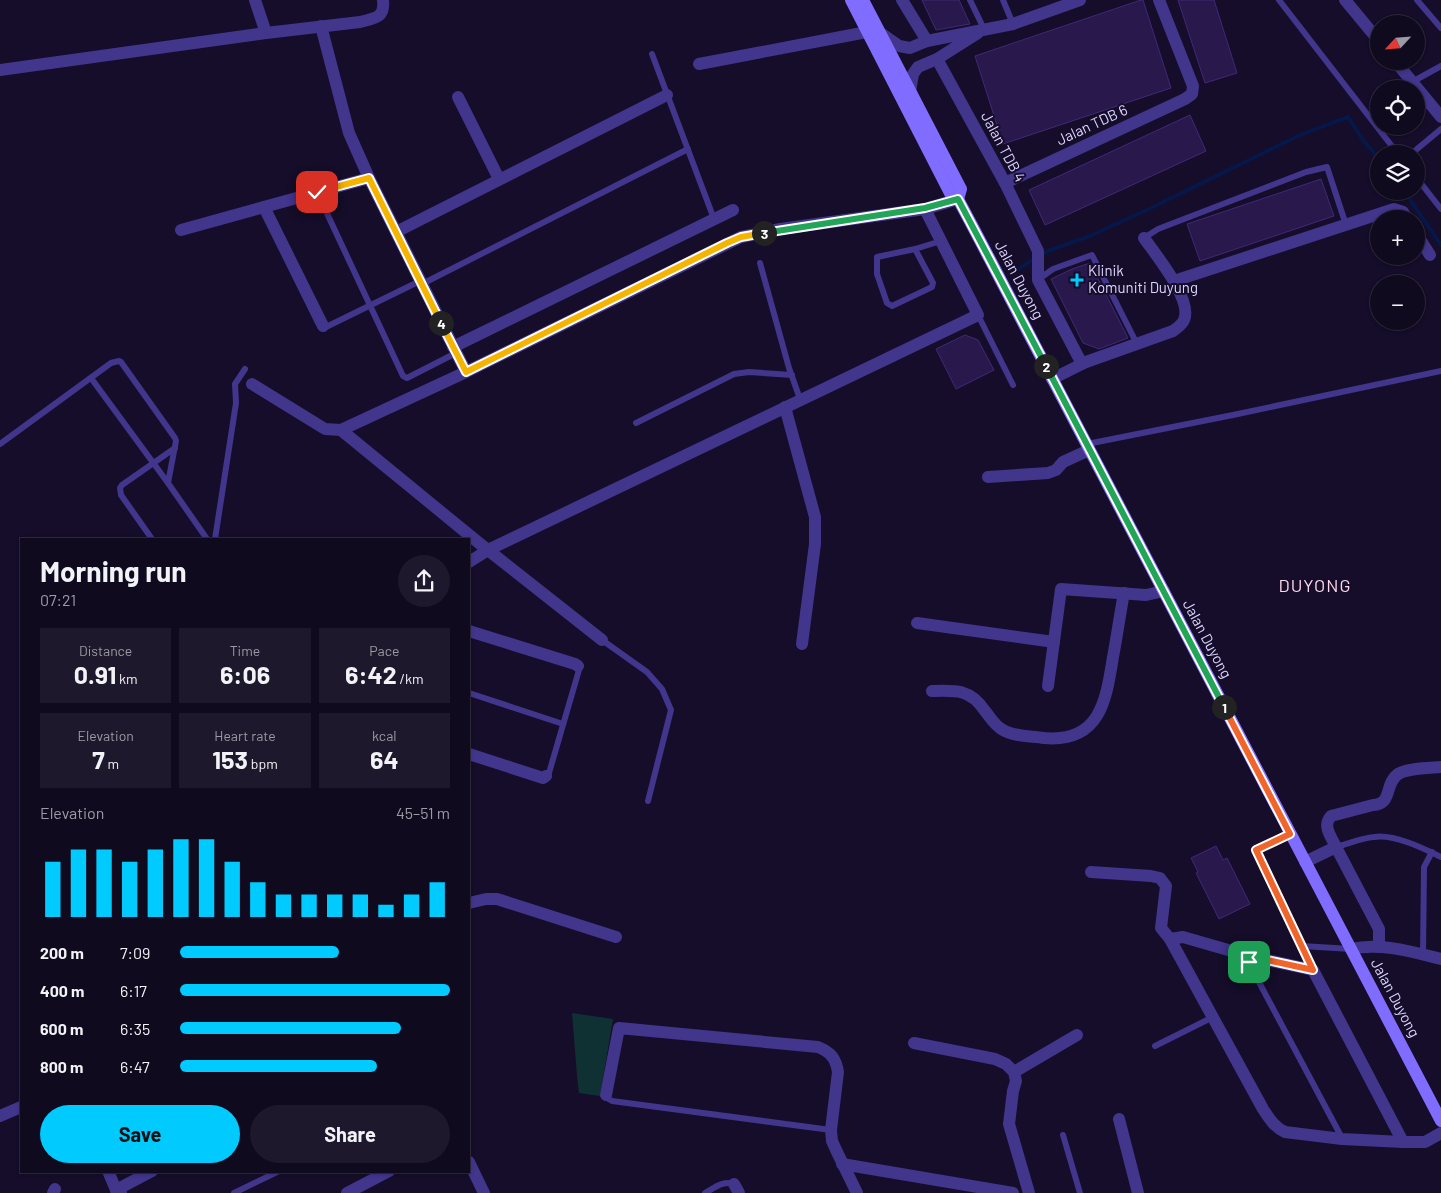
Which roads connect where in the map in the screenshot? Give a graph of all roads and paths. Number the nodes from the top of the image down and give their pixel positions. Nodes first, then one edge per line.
1 (255, 0) edge
2 (383, 0) edge
3 (851, 0) edge
4 (863, 0) edge
5 (902, 0) edge
6 (970, 0) edge
7 (1003, 0) edge
8 (1080, 0) edge
9 (1159, 0) edge
10 (1279, 0) edge
11 (1345, 0) edge
12 (1417, 0) edge
13 (1013, 24) junction
14 (321, 26) junction
15 (1441, 28) edge
16 (984, 29) junction
17 (1370, 30) edge
18 (873, 32) junction
19 (266, 33) junction
20 (927, 41) junction
21 (652, 54) dead end
22 (937, 59) junction
23 (699, 64) dead end
24 (1441, 66) edge
25 (0, 70) edge
26 (1402, 70) edge
27 (1410, 80) edge
28 (1416, 80) edge
29 (910, 92) junction
30 (667, 95) junction
31 (458, 97) dead end
32 (1425, 98) edge
33 (1441, 117) edge
34 (1441, 129) edge
35 (1391, 145) edge
36 (1422, 145) edge
37 (688, 149) junction
38 (369, 178) junction
39 (499, 179) junction
40 (1005, 183) junction
41 (1425, 189) edge
42 (317, 192) junction
43 (958, 199) junction
44 (264, 207) junction
45 (925, 208) junction
46 (1441, 209) edge
47 (734, 210) dead end
48 (1370, 216) edge
49 (714, 219) junction
50 (1346, 225) junction
51 (181, 230) dead end
52 (396, 232) junction
53 (1144, 238) joint
54 (941, 241) junction
55 (1425, 247) edge
56 (915, 249) junction
57 (1430, 255) dead end
58 (760, 263) dead end
59 (1038, 280) junction
60 (1174, 281) junction
61 (421, 283) junction
62 (370, 306) junction
63 (978, 315) junction
64 (323, 326) joint
65 (1137, 344) junction
66 (455, 350) junction
67 (1082, 364) junction
68 (245, 369) dead end
69 (1441, 371) edge
70 (466, 372) junction
71 (792, 375) junction
72 (91, 378) junction
73 (1052, 379) junction
74 (252, 384) dead end
75 (1013, 385) dead end
76 (800, 399) junction
77 (785, 407) junction
78 (636, 423) dead end
79 (341, 430) junction
80 (0, 444) edge
81 (1088, 447) junction
82 (175, 448) junction
83 (154, 463) junction
84 (988, 477) dead end
85 (168, 483) junction
86 (151, 538) edge
87 (206, 538) edge
88 (215, 538) edge
89 (483, 546) junction
90 (470, 561) edge
91 (1164, 591) junction
92 (1124, 593) junction
93 (917, 623) dead end
94 (470, 631) edge
95 (602, 640) joint
96 (1054, 642) junction
97 (802, 644) dead end
98 (578, 666) joint
99 (1048, 686) dead end
100 (932, 691) dead end
101 (470, 693) edge
102 (563, 724) junction
103 (470, 754) edge
104 (1441, 767) edge
105 (546, 776) joint
106 (648, 802) dead end
107 (1290, 834) junction
108 (1336, 847) junction
109 (1432, 852) junction
110 (1441, 857) edge
111 (1305, 862) junction
112 (1091, 872) dead end
113 (470, 903) edge
114 (616, 937) dead end
115 (1170, 939) junction
116 (1302, 946) junction
117 (1379, 947) junction
118 (1351, 949) junction
119 (1423, 955) junction
120 (1249, 956) junction
121 (1441, 959) edge
122 (1313, 970) junction
123 (1213, 1017) junction
124 (1077, 1035) dead end
125 (914, 1043) dead end
126 (1156, 1046) dead end
127 (1014, 1072) junction
128 (606, 1095) joint
129 (20, 1107) edge
130 (0, 1116) edge
131 (1119, 1119) dead end
132 (1441, 1121) edge
133 (831, 1130) junction
134 (1441, 1133) edge
135 (1063, 1135) dead end
136 (1342, 1139) junction
137 (1404, 1142) junction
138 (470, 1164) edge
139 (842, 1164) junction
140 (109, 1173) edge
141 (149, 1173) edge
142 (275, 1173) edge
143 (385, 1173) edge
144 (736, 1189) edge
145 (992, 1191) edge
146 (118, 1192) edge
147 (234, 1193) edge
148 (348, 1193) edge
149 (484, 1193) edge
150 (705, 1193) edge
151 (857, 1193) edge
152 (1013, 1193) edge
153 (1029, 1193) edge
154 (1080, 1193) edge
155 (1138, 1193) edge

1 - 19 street
2 - 14 street
3 - 18 main road, Jalan Duyong
4 - 18 main road, Jalan Duyong
5 - 20 street
6 - 16 lane
7 - 13 lane
8 - 13 street
9 - 40 street, Jalan TDB 6
10 - 35 lane
11 - 17 street
12 - 15 lane
13 - 16 street
14 - 19 street
14 - 38 street
16 - 20 street
16 - 22 street
18 - 20 street
18 - 23 street
18 - 29 main road, Jalan Duyong
18 - 43 main road, Jalan Duyong
19 - 25 street
21 - 30 lane
22 - 29 street
22 - 40 street, Jalan TDB 4
24 - 28 lane
26 - 27 street
29 - 43 main road, Jalan Duyong
30 - 37 lane
30 - 39 street
31 - 39 street
32 - 33 street
34 - 36 lane
37 - 49 lane
37 - 61 lane
38 - 42 street
38 - 52 street
39 - 52 street
40 - 59 street, Jalan TDB 4
41 - 46 lane
42 - 44 street
42 - 62 lane
43 - 45 street
43 - 73 main road, Jalan Duyong
44 - 51 street
44 - 64 street
45 - 54 street
45 - 70 street
47 - 49 street
48 - 50 street
49 - 66 street
50 - 53 lane
50 - 60 street
52 - 61 street
53 - 60 street
54 - 56 lane
54 - 63 street
55 - 57 street
56 - 56 lane
58 - 71 lane
59 - 65 lane
59 - 67 street
60 - 65 street
61 - 62 lane
61 - 66 street
62 - 64 lane
62 - 66 lane
63 - 75 lane
63 - 76 street
65 - 67 street
66 - 70 street
67 - 73 street
68 - 88 lane
69 - 81 lane
70 - 79 street
71 - 76 lane
71 - 78 lane
72 - 80 lane
72 - 82 lane
72 - 83 lane
73 - 81 main road, Jalan Duyong
74 - 79 street
76 - 77 street
77 - 89 street
77 - 97 street
79 - 89 street
81 - 84 street
81 - 91 main road, Jalan Duyong
82 - 83 lane
82 - 85 lane
83 - 85 lane
83 - 86 lane
85 - 87 lane
89 - 90 street
89 - 95 street
91 - 92 street
91 - 107 main road, Jalan Duyong
92 - 96 street
92 - 100 street
93 - 96 street
94 - 98 street
95 - 106 lane
96 - 99 street
98 - 102 lane
101 - 102 lane
102 - 105 lane
103 - 105 street
104 - 108 street
107 - 111 main road, Jalan Duyong
107 - 116 lane
108 - 109 lane
108 - 111 street
108 - 117 street
109 - 110 lane
109 - 119 lane
111 - 118 main road, Jalan Duyong
112 - 115 street
113 - 114 street
115 - 120 street
115 - 123 street
116 - 118 lane
116 - 122 lane
117 - 118 street
117 - 119 street
118 - 132 main road, Jalan Duyong
119 - 121 street
120 - 122 street
120 - 136 lane
122 - 137 street
123 - 126 lane
123 - 136 street
124 - 127 street
125 - 127 street
127 - 153 street
128 - 133 lane
128 - 133 street
129 - 130 street
131 - 155 street
133 - 139 street
134 - 137 street
135 - 154 lane
136 - 137 street
138 - 149 street
139 - 145 street
139 - 151 street
140 - 146 street
141 - 146 street
142 - 147 lane
143 - 148 street
144 - 150 lane
145 - 152 street

